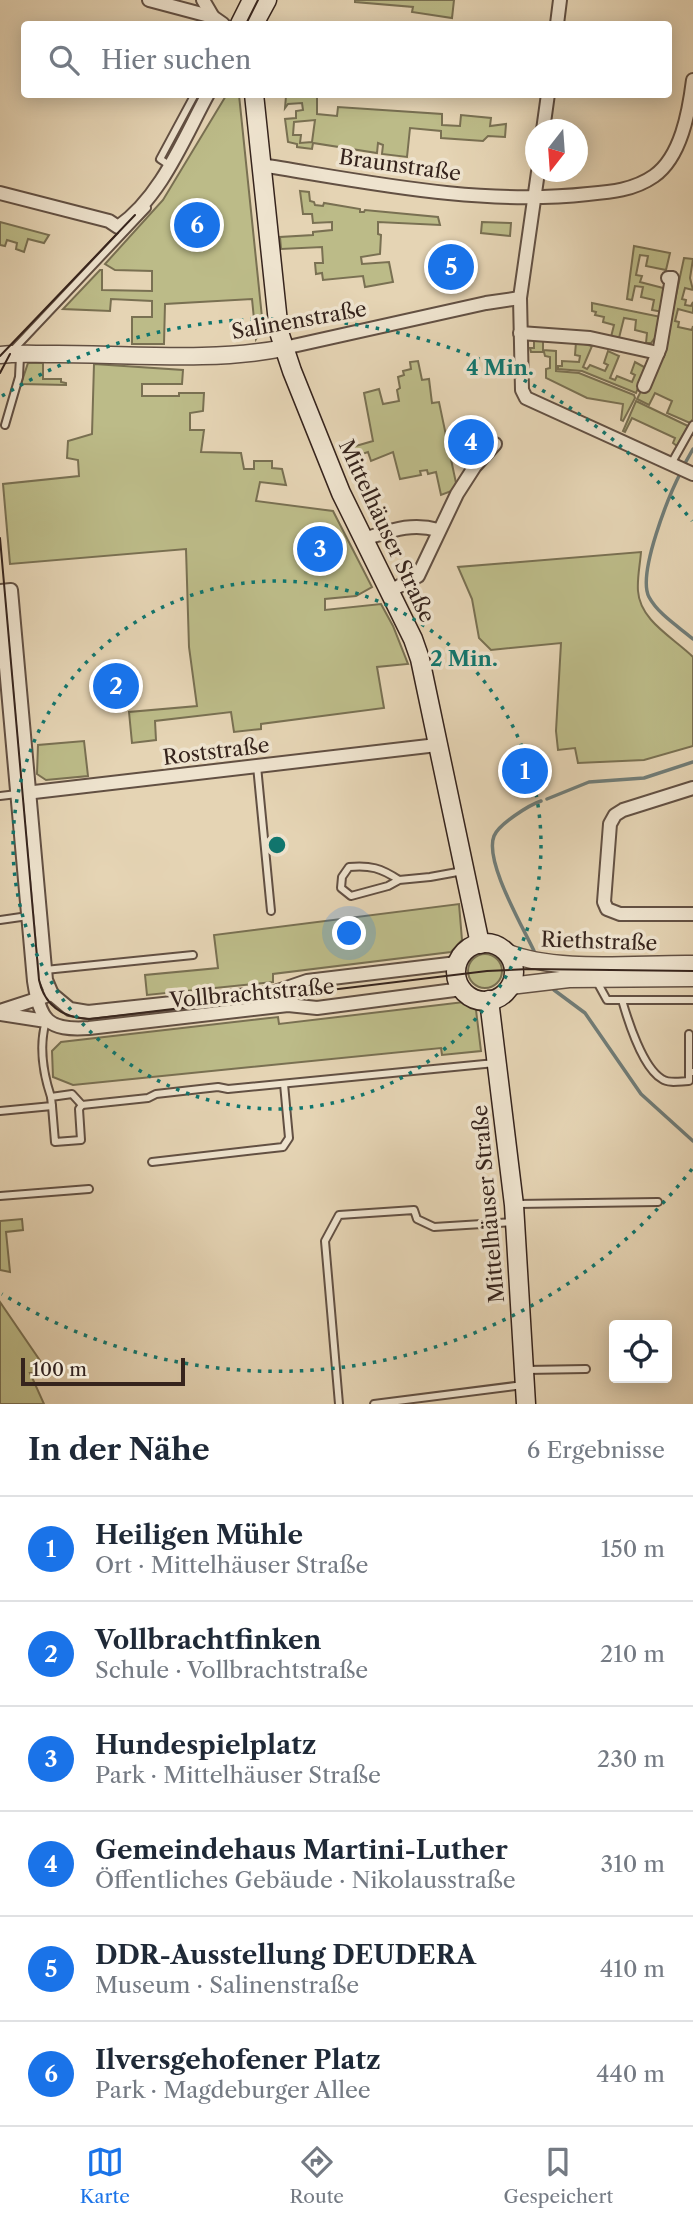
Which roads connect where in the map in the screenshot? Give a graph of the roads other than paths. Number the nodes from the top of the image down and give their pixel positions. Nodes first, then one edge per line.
1 (149, 0) edge
2 (204, 0) edge
3 (252, 0) edge
4 (267, 0) edge
5 (560, 0) edge
6 (218, 21) edge
7 (242, 21) edge
8 (256, 21) edge
9 (557, 21) edge
10 (693, 80) edge
11 (193, 98) edge
12 (206, 98) edge
13 (212, 98) edge
14 (254, 98) edge
15 (547, 98) edge
16 (545, 119) edge
17 (169, 165) junction
18 (261, 165) junction
19 (537, 182) edge
20 (0, 193) edge
21 (535, 198) junction
22 (668, 278) dead end
23 (520, 298) junction
24 (520, 333) junction
25 (284, 348) junction
26 (658, 353) junction
27 (7, 357) edge
28 (644, 386) dead end
29 (5, 425) dead end
30 (693, 425) edge
31 (495, 444) dead end
32 (672, 465) junction
33 (693, 474) edge
34 (438, 530) junction
35 (364, 540) junction
36 (0, 591) edge
37 (390, 591) junction
38 (0, 600) edge
39 (437, 745) junction
40 (257, 766) junction
41 (693, 789) edge
42 (23, 793) junction
43 (0, 796) edge
44 (465, 871) junction
45 (399, 880) junction
46 (271, 911) dead end
47 (693, 914) edge
48 (28, 916) junction
49 (0, 920) edge
50 (480, 944) junction
51 (193, 955) dead end
52 (513, 955) junction
53 (457, 963) junction
54 (693, 964) edge
55 (45, 970) junction
56 (595, 978) junction
57 (693, 978) edge
58 (510, 986) junction
59 (462, 989) junction
60 (43, 997) junction
61 (489, 1000) junction
62 (622, 1000) junction
63 (690, 1001) edge
64 (0, 1013) edge
65 (46, 1021) junction
66 (689, 1034) dead end
67 (498, 1063) junction
68 (691, 1072) edge
69 (284, 1084) junction
70 (51, 1097) junction
71 (82, 1105) junction
72 (52, 1106) junction
73 (0, 1111) edge
74 (152, 1162) dead end
75 (89, 1189) dead end
76 (0, 1196) edge
77 (658, 1202) dead end
78 (514, 1213) junction
79 (586, 1369) dead end
80 (525, 1378) junction
81 (433, 1396) junction
82 (339, 1404) edge
83 (374, 1404) edge
84 (434, 1404) edge
85 (526, 1404) edge

1 - 6 street
2 - 6 street
3 - 7 main road
4 - 8 main road
5 - 9 street
10 - 21 street, Braunstraße
11 - 17 lane
12 - 17 street
13 - 27 lane
14 - 18 main road, Mittelhäuser Straße
15 - 16 street
17 - 20 street
18 - 21 street, Braunstraße
18 - 25 main road, Mittelhäuser Straße
19 - 21 street
21 - 23 street
22 - 26 street
23 - 24 street
23 - 25 street, Salinenstraße
24 - 26 street
24 - 32 street
25 - 27 street, Salinenstraße
25 - 35 main road, Mittelhäuser Straße
26 - 28 street
27 - 29 lane
30 - 32 lane
31 - 34 street
32 - 33 street
34 - 35 street
34 - 37 street
35 - 37 main road, Mittelhäuser Straße
36 - 42 street
37 - 39 main road, Mittelhäuser Straße
38 - 42 street
39 - 40 street, Roststraße
39 - 44 main road, Mittelhäuser Straße
40 - 42 street, Roststraße
40 - 46 lane
41 - 47 street
42 - 43 lane, Roststraße
42 - 48 street
42 - 55 street
44 - 45 lane
44 - 50 main road, Mittelhäuser Straße
45 - 45 lane
48 - 49 lane
48 - 60 street
50 - 52 main road
50 - 53 main road
51 - 55 lane
52 - 54 street, Riethstraße
52 - 58 main road
53 - 59 main road
53 - 60 street, Vollbrachtstraße
55 - 60 street
56 - 57 street, Riethstraße
56 - 58 street, Riethstraße
56 - 62 lane
58 - 61 main road
59 - 61 main road
59 - 65 street, Vollbrachtstraße
60 - 64 street
60 - 65 street
61 - 67 main road, Mittelhäuser Straße
62 - 63 lane
62 - 68 lane
64 - 65 street, Vollbrachtstraße
65 - 70 lane
66 - 68 lane
67 - 69 lane
67 - 78 main road, Mittelhäuser Straße
69 - 71 lane
69 - 74 lane
70 - 71 lane
70 - 72 lane
71 - 72 lane
72 - 73 lane
75 - 76 lane
77 - 78 lane
78 - 80 main road, Mittelhäuser Straße
78 - 82 lane
79 - 80 lane
80 - 81 lane
80 - 85 main road, Mittelhäuser Straße
81 - 83 lane
81 - 84 lane

